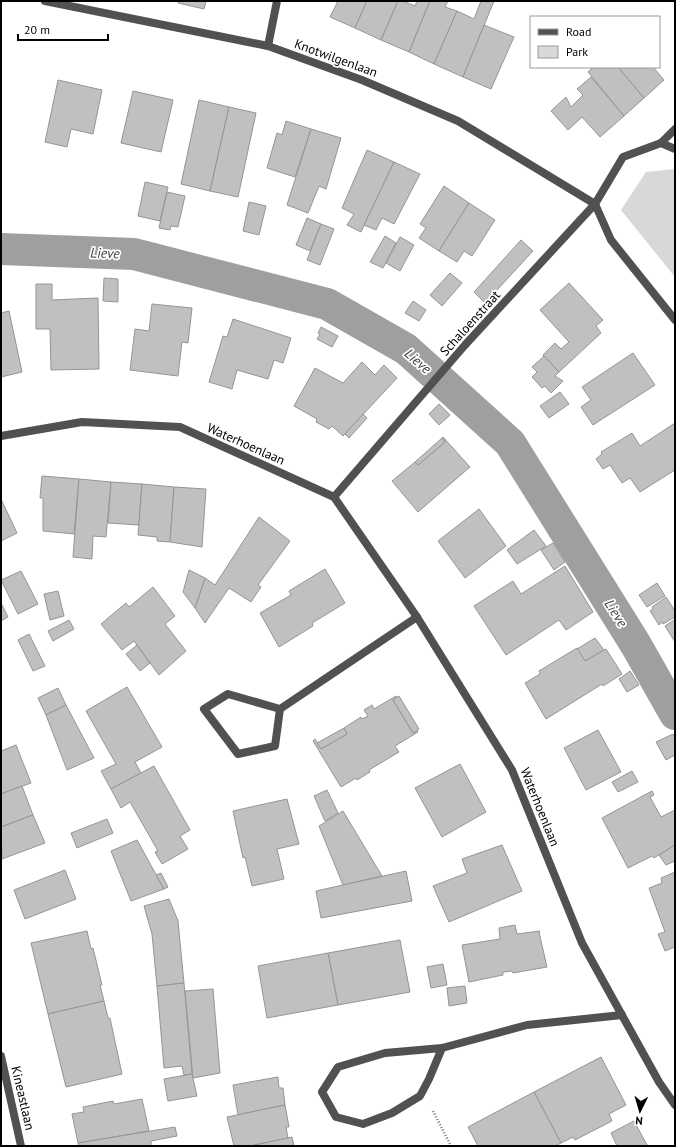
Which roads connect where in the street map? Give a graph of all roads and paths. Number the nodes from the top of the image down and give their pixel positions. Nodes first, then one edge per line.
1 (45, 1) edge
2 (276, 1) edge
3 (268, 46) junction
4 (675, 129) edge
5 (661, 143) junction
6 (675, 149) edge
7 (595, 204) junction
8 (675, 320) edge
9 (1, 436) edge
10 (334, 497) junction
11 (417, 617) junction
12 (280, 709) junction
13 (622, 1015) junction
14 (442, 1048) junction
15 (1, 1056) edge
16 (423, 1089) junction
17 (675, 1105) edge
18 (21, 1146) edge
19 (451, 1146) edge

1 - 3 street, Knotwilgenlaan
2 - 3 street
3 - 7 street, Knotwilgenlaan
4 - 5 street
5 - 6 street
5 - 7 street, Schaloenstraat
7 - 8 street
7 - 10 street, Schaloenstraat
9 - 10 street, Waterhoenlaan
10 - 11 street, Waterhoenlaan
11 - 12 street
11 - 13 street, Waterhoenlaan
12 - 12 street
13 - 14 street
13 - 17 street, Waterhoenlaan
14 - 16 street
14 - 16 street
15 - 18 street, Kineastlaan
16 - 19 path

